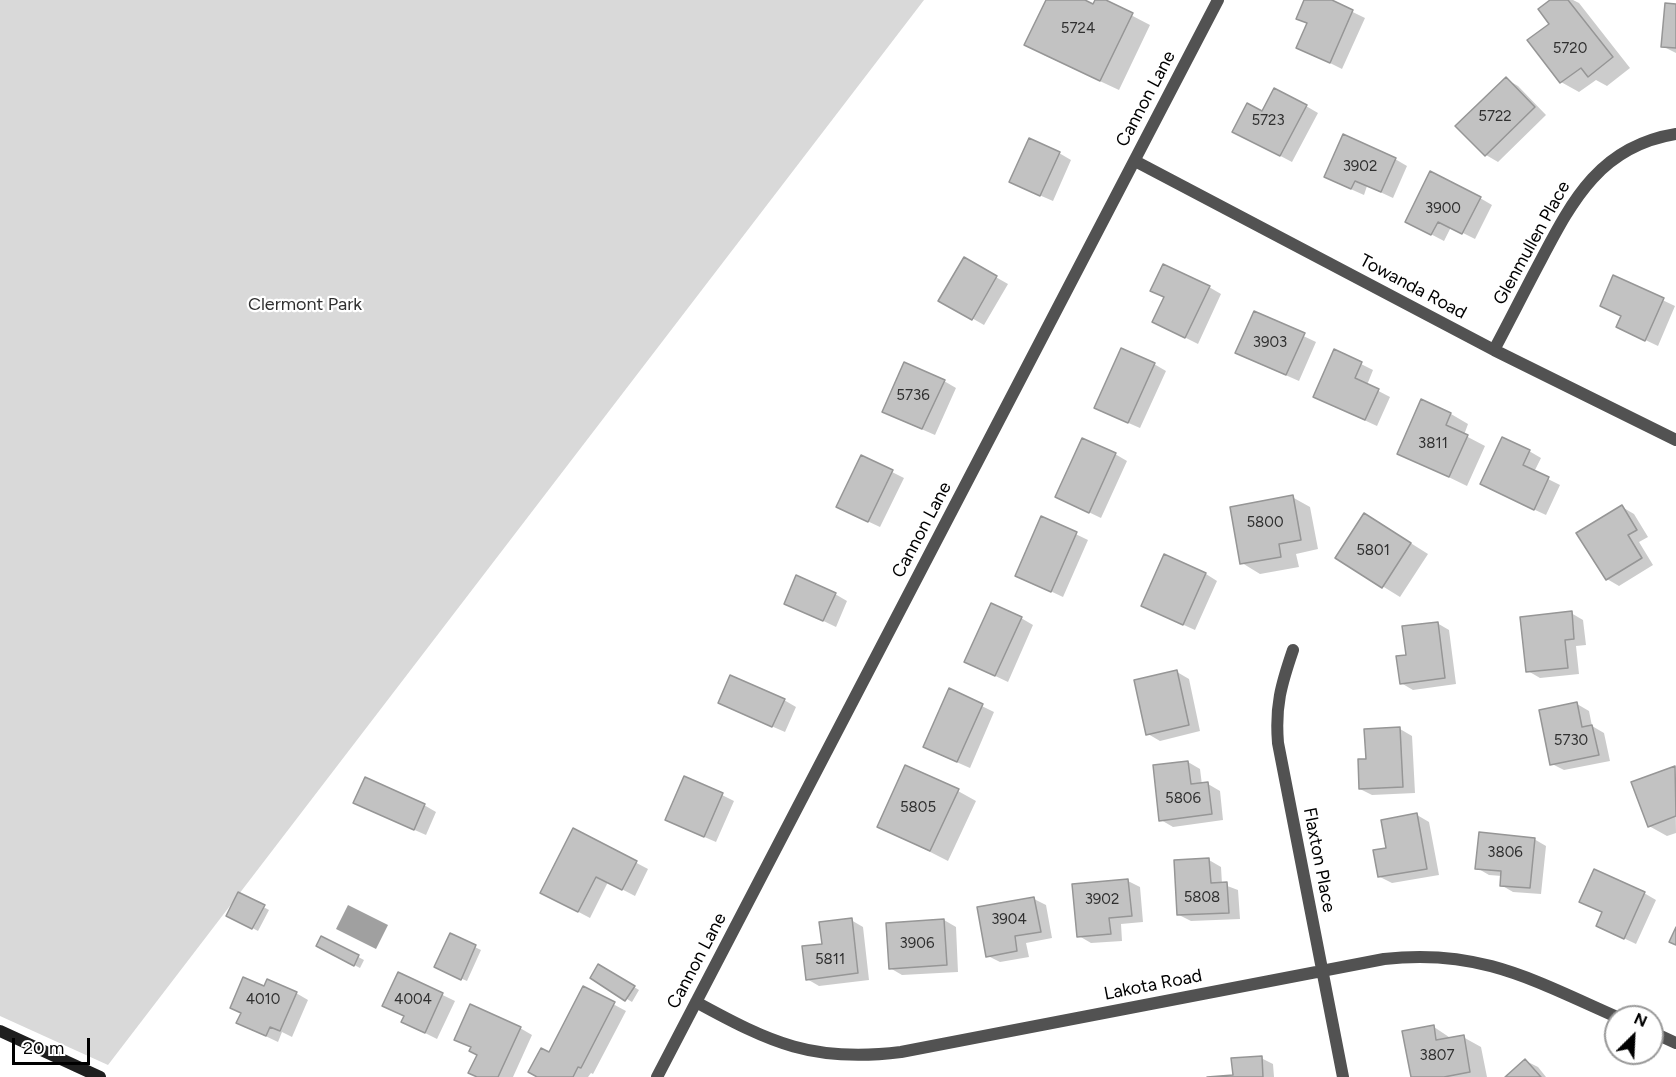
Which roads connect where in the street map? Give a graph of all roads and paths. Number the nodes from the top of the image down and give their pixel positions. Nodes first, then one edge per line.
1 (1218, 0) edge
2 (1676, 134) edge
3 (1135, 161) junction
4 (1494, 350) junction
5 (1676, 440) edge
6 (1293, 650) dead end
7 (1322, 971) junction
8 (696, 1002) junction
9 (1604, 1011) edge
10 (0, 1031) edge
11 (100, 1077) edge
12 (657, 1077) edge
13 (1343, 1077) edge

1 - 3 street, Cannon Lane
2 - 4 street, Glenmullen Place
3 - 4 street, Towanda Road
3 - 8 street, Cannon Lane
4 - 5 street, Towanda Road
6 - 7 street, Flaxton Place
7 - 8 street, Lakota Road
7 - 9 street, Lakota Road
7 - 13 street, Flaxton Place
8 - 12 street, Cannon Lane
10 - 11 main road

